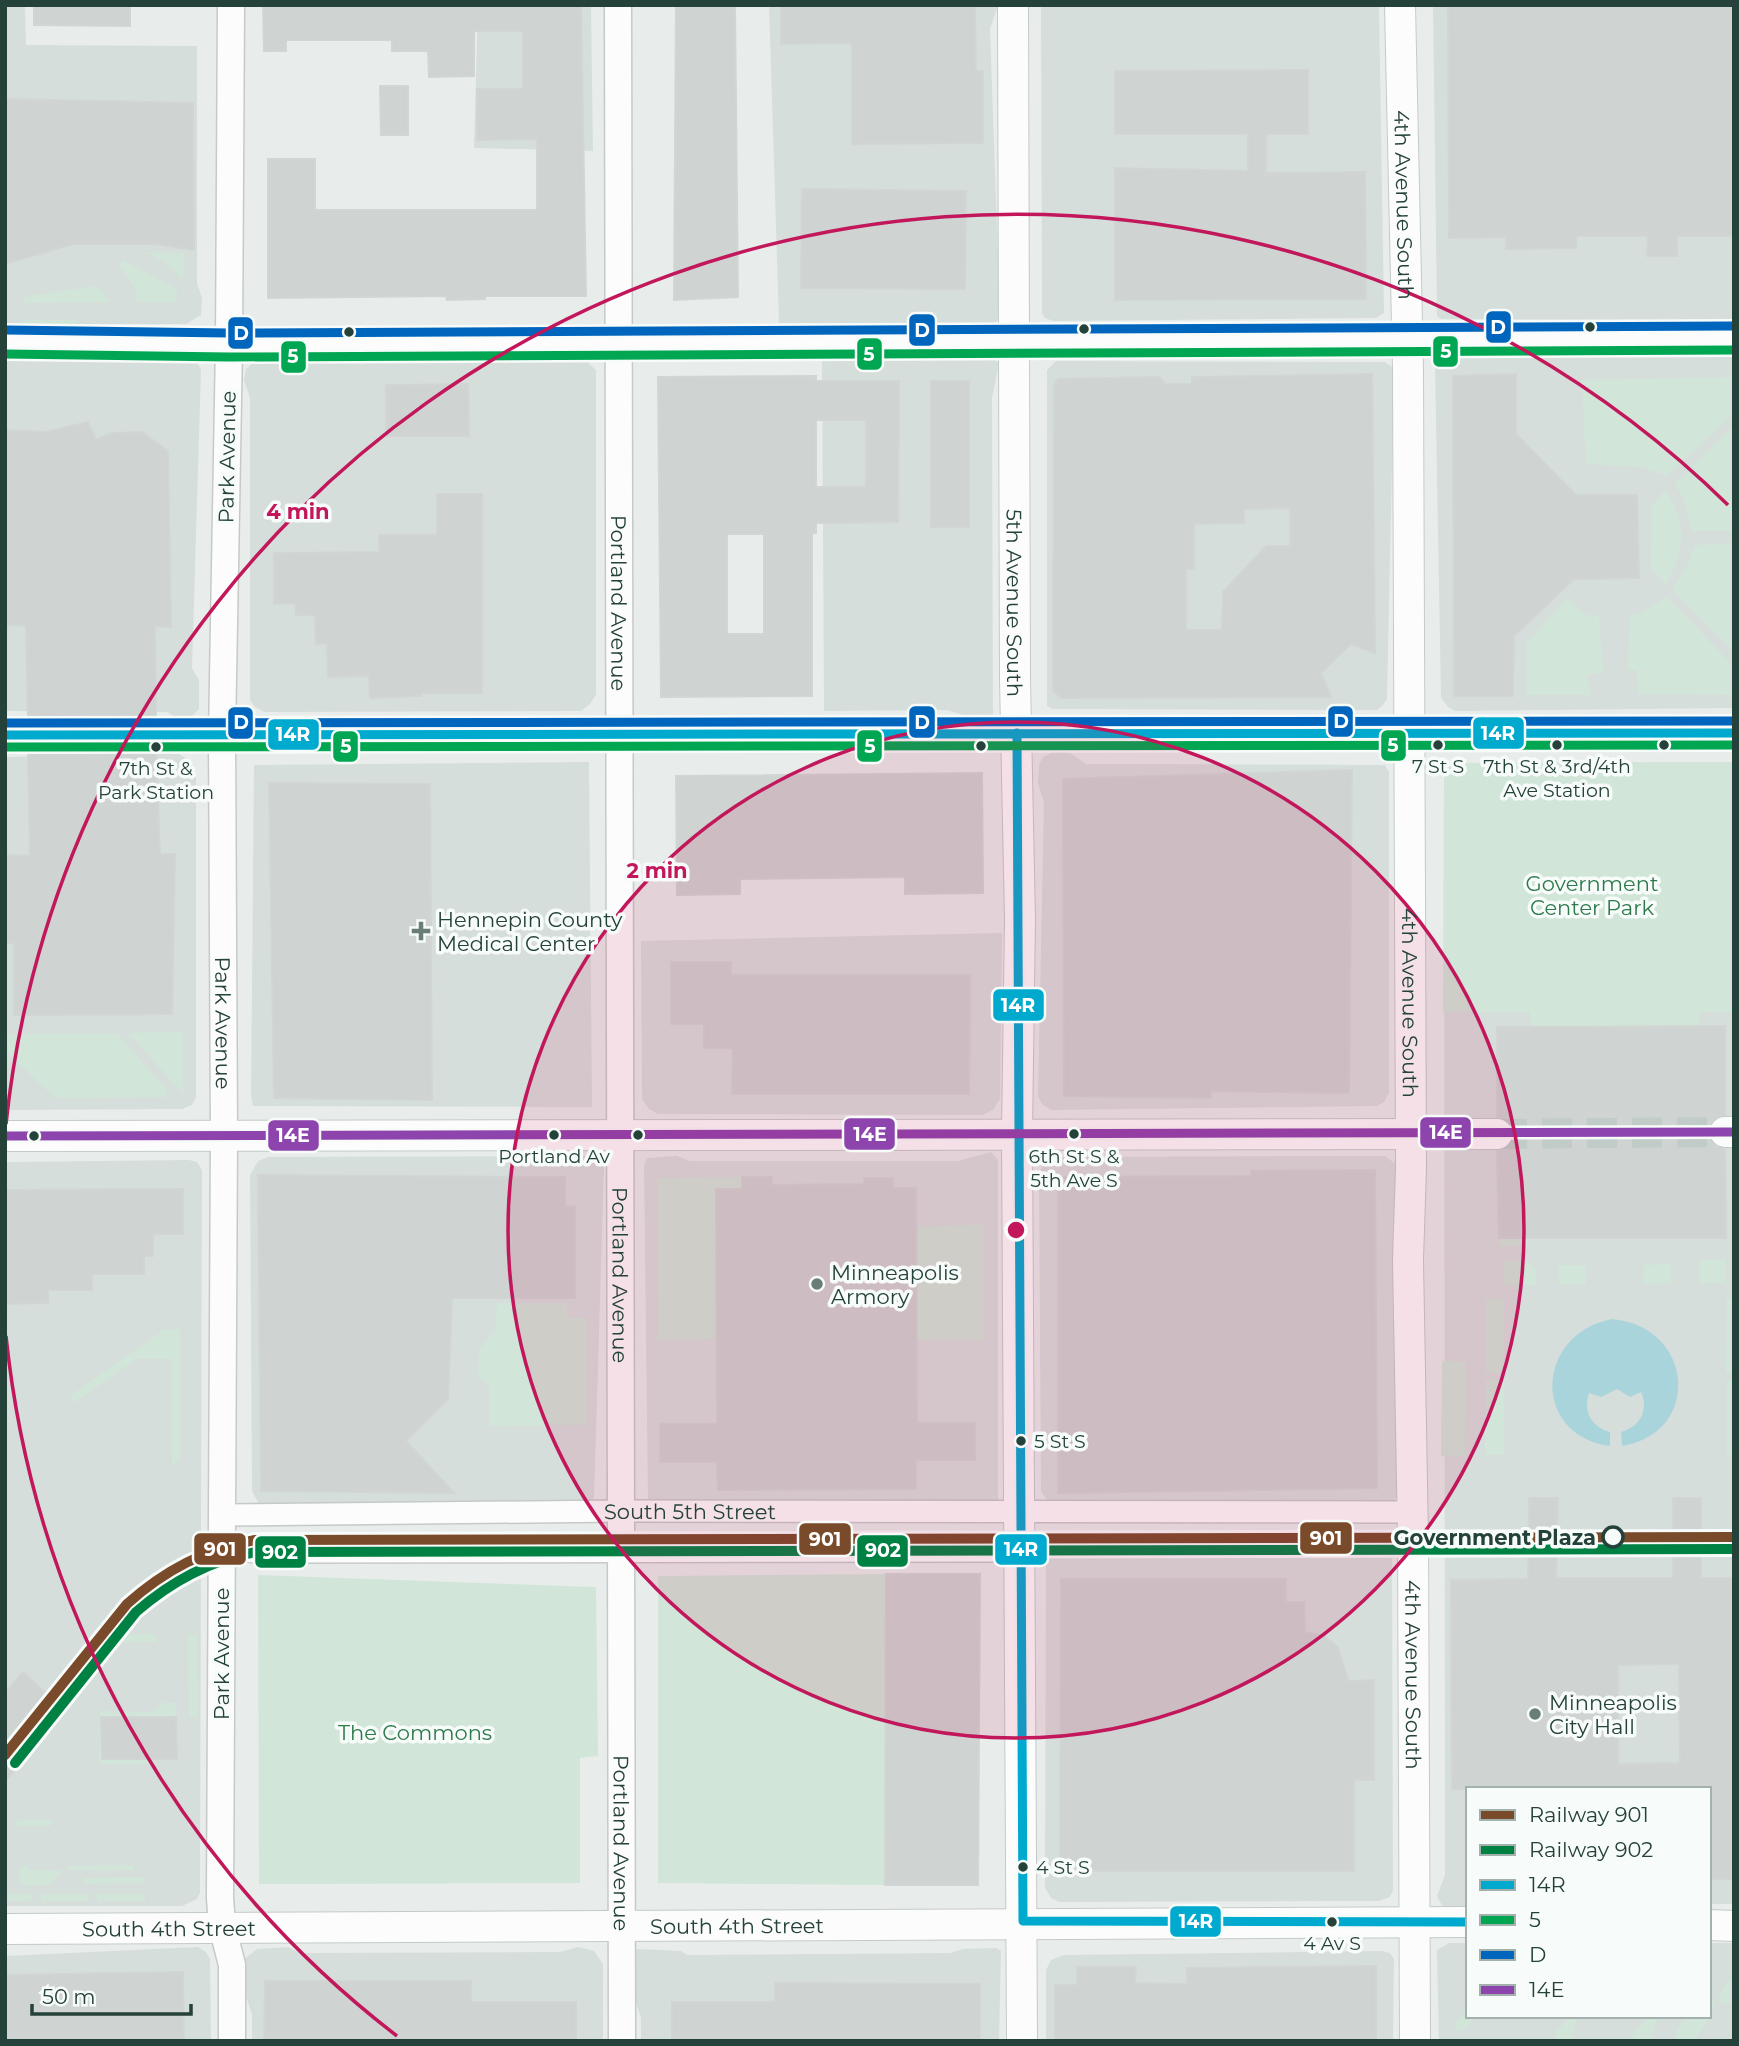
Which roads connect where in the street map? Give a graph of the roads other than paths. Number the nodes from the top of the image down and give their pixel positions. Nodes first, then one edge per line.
1 (231, 5) edge
2 (618, 5) edge
3 (1013, 5) edge
4 (1400, 5) edge
5 (1734, 338) edge
6 (5, 342) edge
7 (617, 342) junction
8 (1408, 342) junction
9 (1016, 343) junction
10 (229, 345) junction
11 (1409, 732) junction
12 (1017, 733) junction
13 (1734, 733) edge
14 (156, 734) tunnel mouth
15 (222, 734) junction
16 (621, 736) junction
17 (1017, 1133) junction
18 (1410, 1134) junction
19 (1497, 1134) tunnel mouth
20 (224, 1135) junction
21 (5, 1136) edge
22 (620, 1136) junction
23 (621, 1511) junction
24 (1019, 1512) junction
25 (1412, 1513) junction
26 (221, 1515) junction
27 (221, 1547) junction
28 (1021, 1550) junction
29 (623, 1553) junction
30 (1023, 1922) junction
31 (1416, 1922) junction
32 (1466, 1922) edge
33 (1711, 1925) edge
34 (222, 1926) junction
35 (623, 1926) junction
36 (1734, 1926) edge
37 (5, 1929) edge
38 (232, 2041) edge
39 (622, 2041) edge
40 (1023, 2041) edge
41 (1415, 2041) edge

1 - 10 street, Park Avenue
2 - 7 street, Portland Avenue
3 - 9 main road, 5th Avenue South
4 - 8 main road, 4th Avenue South
5 - 8 main road
6 - 10 main road
7 - 9 main road
7 - 10 main road
7 - 16 street, Portland Avenue
8 - 9 main road
8 - 11 main road, 4th Avenue South
9 - 12 main road, 5th Avenue South
10 - 15 street, Park Avenue
11 - 12 main road
11 - 13 main road
11 - 18 main road, 4th Avenue South
12 - 16 main road
12 - 17 main road, 5th Avenue South
14 - 15 main road
15 - 16 main road
15 - 20 street, Park Avenue
16 - 22 street, Portland Avenue
17 - 18 main road
17 - 22 main road
17 - 24 main road, 5th Avenue South
18 - 19 main road
18 - 25 main road, 4th Avenue South
20 - 21 main road
20 - 22 main road
20 - 26 street, Park Avenue
22 - 23 street, Portland Avenue
23 - 24 street, South 5th Street
23 - 26 street, South 5th Street
23 - 29 street, Portland Avenue
24 - 25 street, South 5th Street
24 - 28 main road, 5th Avenue South
25 - 31 main road, 4th Avenue South
26 - 27 street, Park Avenue
27 - 29 street, South 5th Street
27 - 34 street, Park Avenue
28 - 29 street, South 5th Street
28 - 30 main road, 5th Avenue South
29 - 35 street, Portland Avenue
30 - 31 main road, South 4th Street
30 - 35 main road, South 4th Street
30 - 40 main road, 5th Avenue South
31 - 32 main road, South 4th Street
31 - 41 main road, 4th Avenue South
33 - 36 main road
34 - 35 main road, South 4th Street
34 - 37 main road, South 4th Street
34 - 38 street, Park Avenue
35 - 39 street, Portland Avenue

